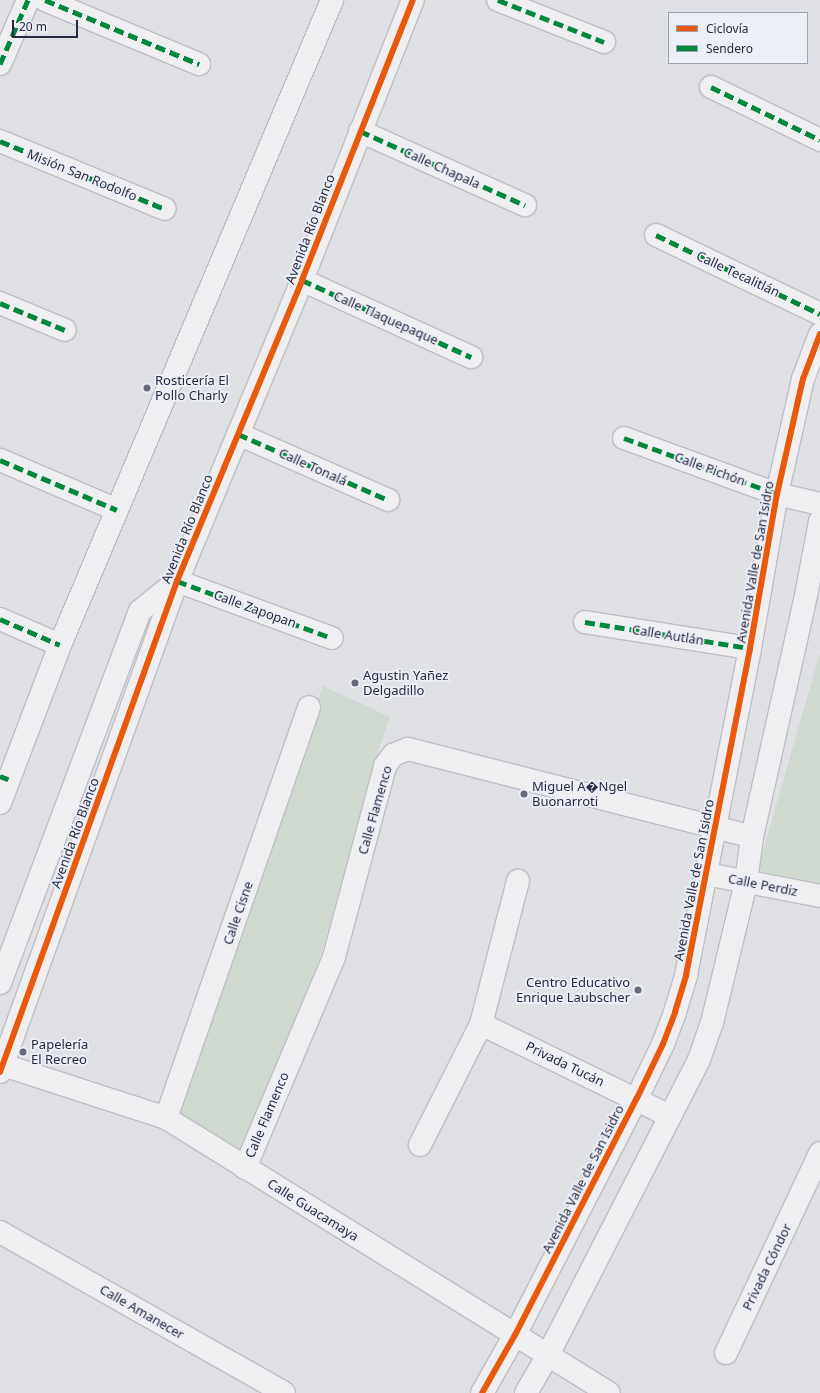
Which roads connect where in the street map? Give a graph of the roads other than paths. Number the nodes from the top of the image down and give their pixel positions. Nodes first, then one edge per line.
1 (28, 0) edge
2 (45, 0) edge
3 (332, 0) edge
4 (413, 0) edge
5 (498, 0) edge
6 (604, 42) dead end
7 (0, 64) edge
8 (199, 64) dead end
9 (711, 87) dead end
10 (360, 132) junction
11 (820, 140) edge
12 (0, 141) edge
13 (525, 206) dead end
14 (165, 209) dead end
15 (656, 235) dead end
16 (302, 280) junction
17 (0, 303) edge
18 (820, 314) edge
19 (65, 330) dead end
20 (820, 334) edge
21 (471, 356) dead end
22 (238, 434) junction
23 (624, 438) dead end
24 (0, 460) edge
25 (777, 494) junction
26 (388, 500) dead end
27 (820, 504) edge
28 (117, 510) junction
29 (820, 522) edge
30 (177, 581) junction
31 (0, 619) edge
32 (585, 622) dead end
33 (332, 638) dead end
34 (60, 645) junction
35 (750, 648) junction
36 (309, 707) dead end
37 (4, 778) edge
38 (0, 803) edge
39 (716, 826) junction
40 (752, 837) junction
41 (706, 874) junction
42 (518, 881) dead end
43 (746, 882) junction
44 (820, 896) edge
45 (0, 983) edge
46 (481, 1024) junction
47 (1, 1067) edge
48 (637, 1098) junction
49 (670, 1116) junction
50 (166, 1118) junction
51 (420, 1145) dead end
52 (820, 1153) edge
53 (244, 1168) junction
54 (814, 1185) edge
55 (0, 1232) edge
56 (515, 1335) junction
57 (726, 1353) dead end
58 (548, 1356) junction
59 (284, 1393) edge
60 (482, 1393) edge
61 (526, 1393) edge
62 (609, 1393) edge

1 - 7 street
2 - 8 street
3 - 28 street
4 - 10 street, Avenida Río Blanco
5 - 6 street
9 - 11 street
10 - 13 street, Calle Chapala
10 - 16 street, Avenida Río Blanco
12 - 14 street, Misión San Rodolfo
15 - 18 street, Calle Tecalitlán
16 - 21 street, Calle Tlaquepaque
16 - 22 street, Avenida Río Blanco
17 - 19 street
20 - 25 street, Avenida Valle de San Isidro
22 - 26 street, Calle Tonalá
22 - 30 street, Avenida Río Blanco
23 - 25 street, Calle Pichón
24 - 28 street
25 - 27 street, Calle Pichón
25 - 35 street, Avenida Valle de San Isidro
28 - 34 street
29 - 40 street
30 - 33 street, Calle Zapopan
30 - 45 street
30 - 47 street, Avenida Río Blanco
31 - 34 street
32 - 35 street, Calle Autlán
34 - 37 street
35 - 39 street, Avenida Valle de San Isidro
36 - 50 street, Calle Cisne
37 - 38 street
39 - 40 street, Calle Flamenco
39 - 41 street, Avenida Valle de San Isidro
39 - 53 street, Calle Flamenco
40 - 43 street
41 - 43 street, Calle Perdiz
41 - 48 street, Avenida Valle de San Isidro
42 - 46 street
43 - 44 street, Calle Perdiz
43 - 49 street
46 - 48 street, Privada Tucán
46 - 51 street
47 - 50 street, Calle Guacamaya
48 - 49 street, Privada Tucán
48 - 56 street, Avenida Valle de San Isidro
49 - 58 street
50 - 53 street, Calle Guacamaya
52 - 54 street, Privada Cóndor
53 - 56 street, Calle Guacamaya
54 - 57 street, Privada Cóndor
55 - 59 street, Calle Amanecer
56 - 58 street, Calle Guacamaya
56 - 60 street, Avenida Valle de San Isidro
58 - 61 street
58 - 62 street, Calle Guacamaya

